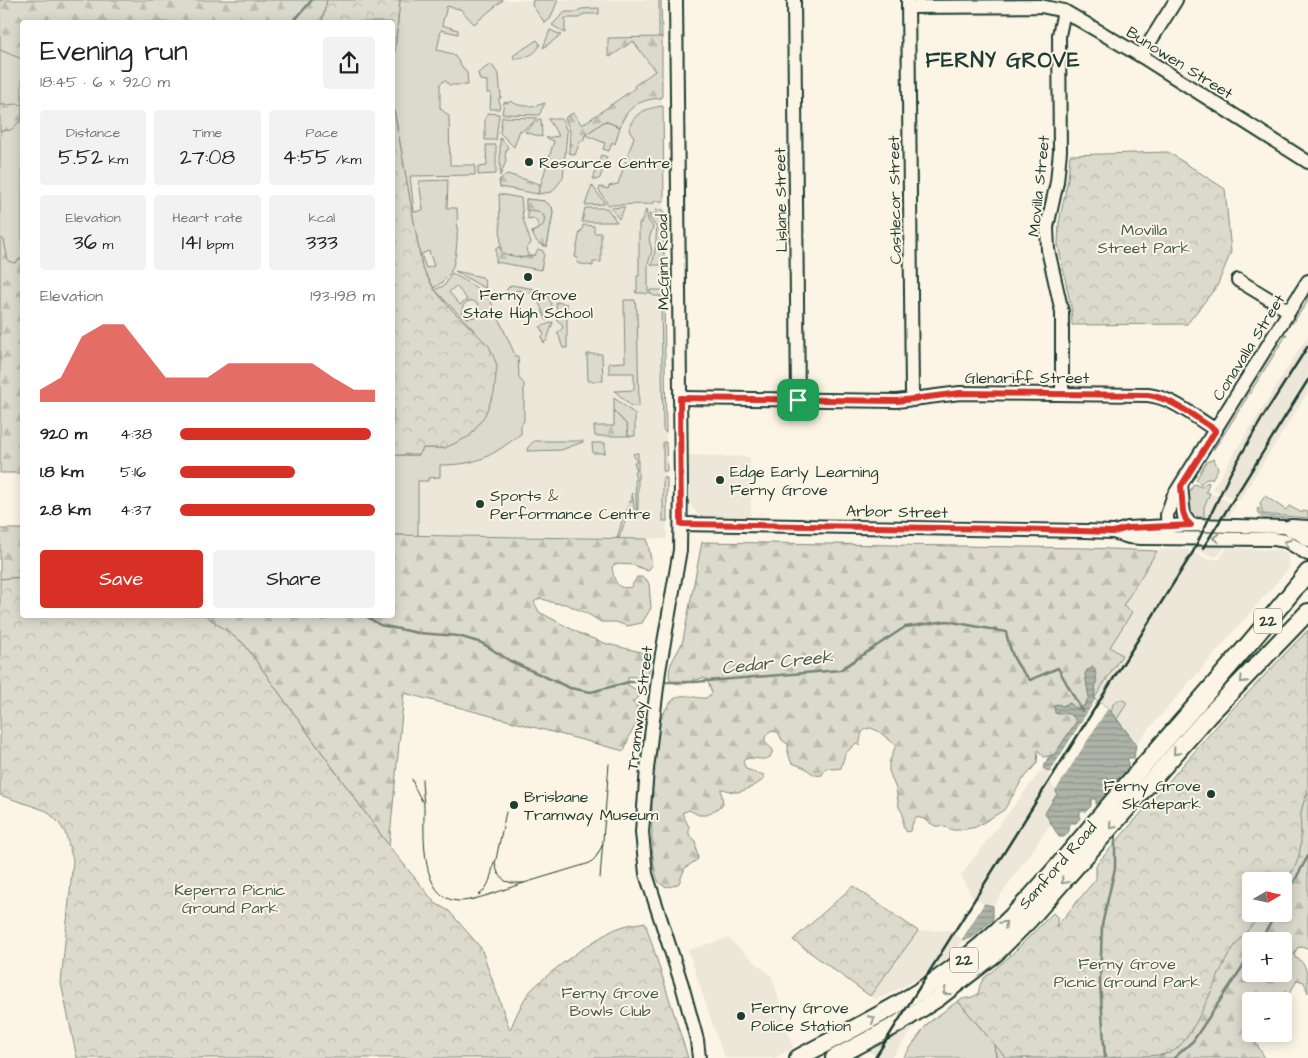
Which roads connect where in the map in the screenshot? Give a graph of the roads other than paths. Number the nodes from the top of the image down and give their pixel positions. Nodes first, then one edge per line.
1 (676, 0) edge
2 (794, 0) edge
3 (1176, 0) edge
4 (908, 3) edge
5 (1064, 11) junction
6 (1141, 56) junction
7 (1308, 162) edge
8 (1238, 280) dead end
9 (1308, 281) edge
10 (1289, 311) junction
11 (1062, 394) junction
12 (680, 398) junction
13 (798, 400) junction
14 (913, 400) junction
15 (1216, 430) junction
16 (1181, 486) junction
17 (681, 524) junction
18 (1191, 525) junction
19 (1291, 528) junction
20 (1308, 529) edge
21 (1168, 532) junction
22 (1308, 540) edge
23 (1308, 554) edge
24 (1308, 572) edge
25 (1308, 612) edge
26 (697, 1040) junction
27 (699, 1058) edge
28 (708, 1058) edge
29 (798, 1058) edge
30 (834, 1058) edge

1 - 12 street, McGinn Road
2 - 13 street, Lislane Street
3 - 6 street
4 - 5 street, Bunowen Street
4 - 14 street, Castlecor Street
5 - 6 street, Bunowen Street
5 - 11 street, Movilla Street
6 - 7 street, Bunowen Street
8 - 10 street
9 - 10 street, Conavalla Street
10 - 15 street, Conavalla Street
11 - 14 street, Glenariff Street
11 - 15 street, Glenariff Street
12 - 13 street, Glenariff Street
12 - 17 street, McGinn Road
13 - 14 street, Glenariff Street
15 - 16 street, Conavalla Street
16 - 18 street
16 - 21 street, Conavalla Street
17 - 21 street, Arbor Street
17 - 26 street, Tramway Street
18 - 19 street, Arbor Street
18 - 21 street, Arbor Street
19 - 20 main road
19 - 22 street
23 -> 21 street, Arbor Street
29 -> 24 main road, Samford Road / 22
25 -> 30 main road, Samford Road / 22
26 - 27 street, Tramway Street
26 - 28 street, Tramway Street

